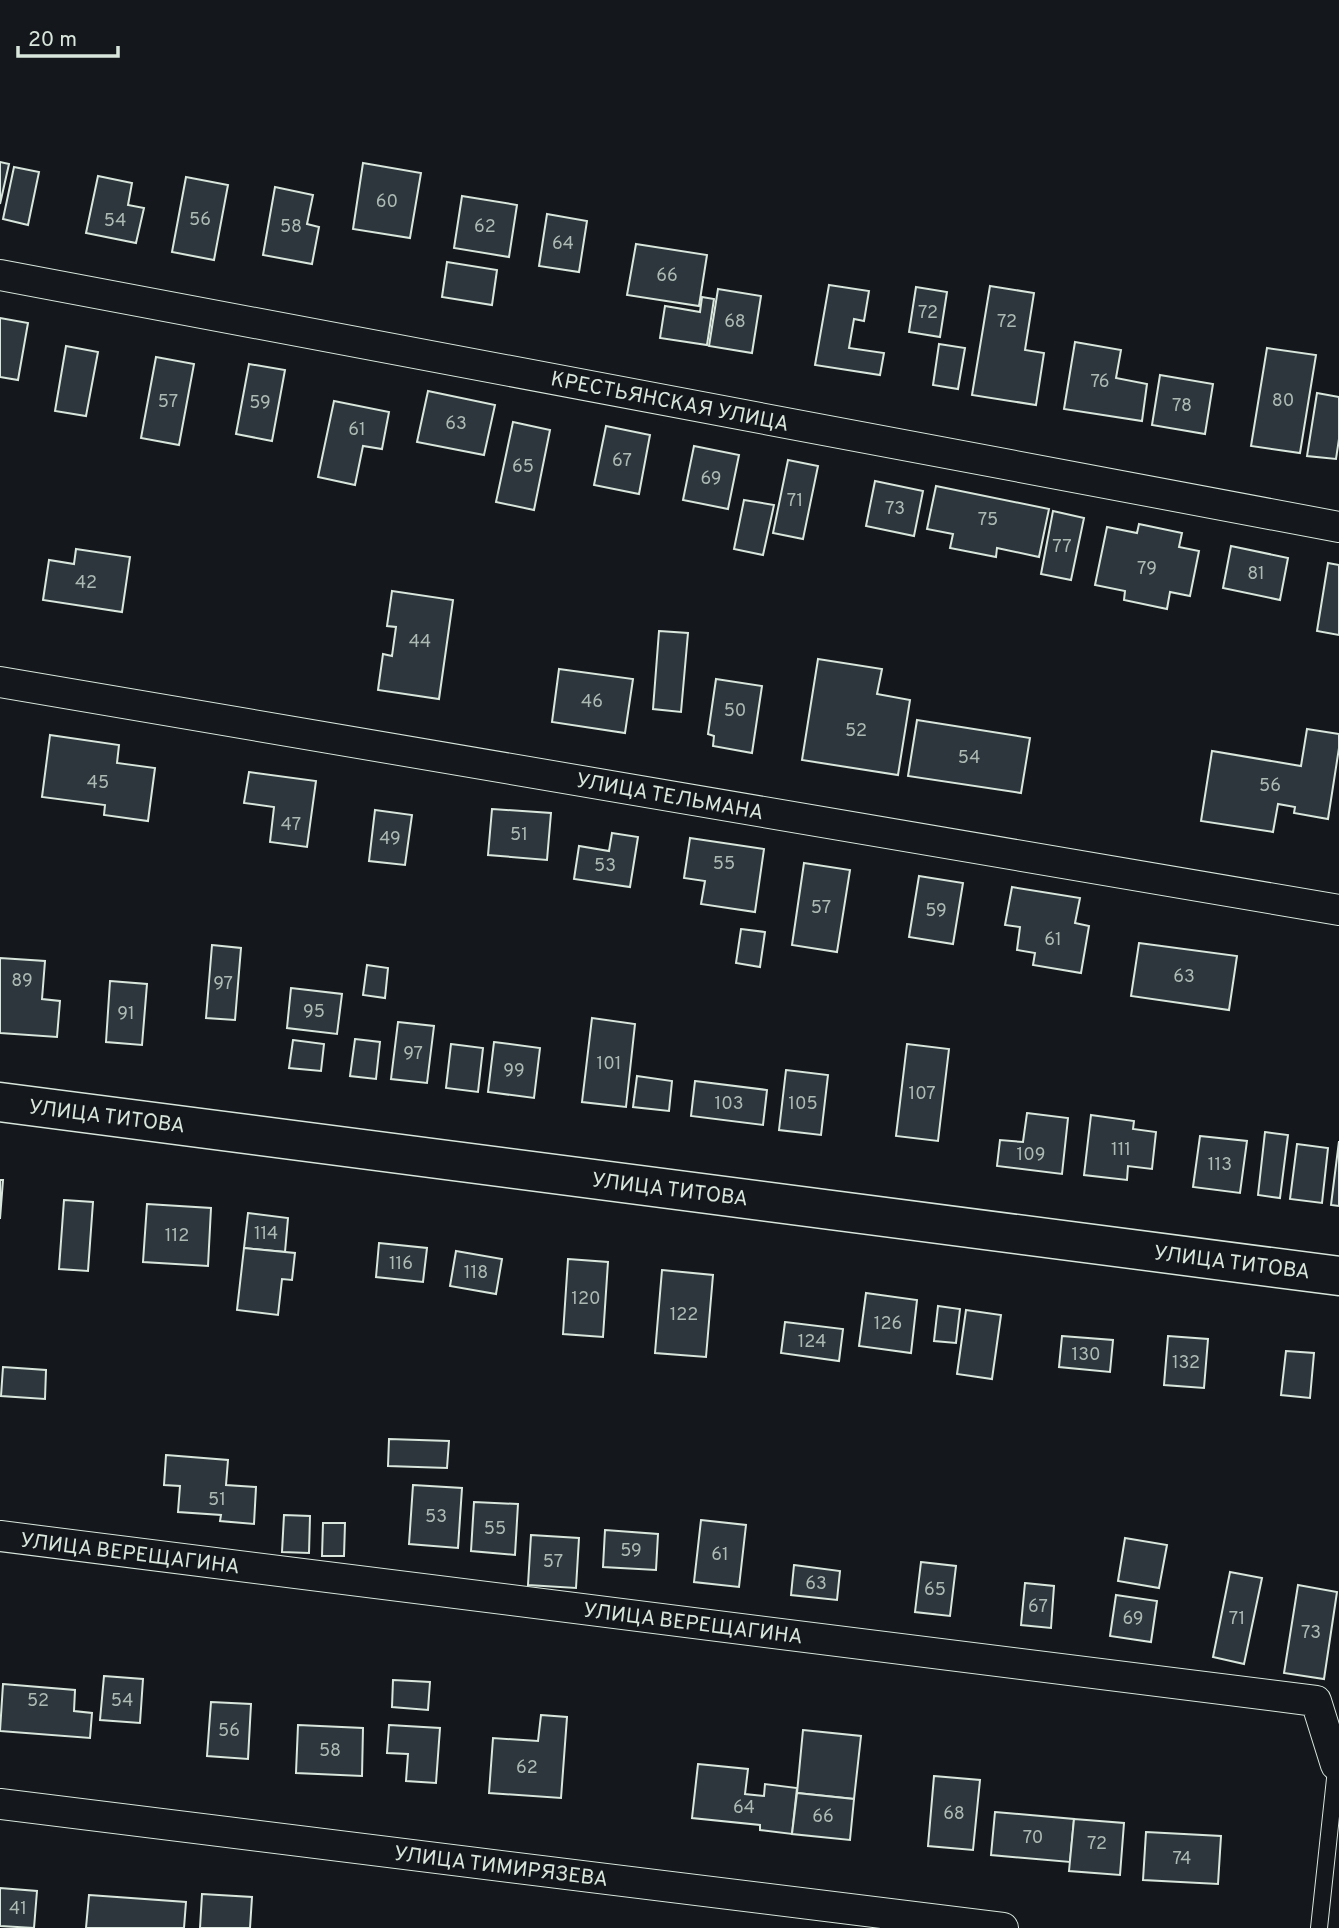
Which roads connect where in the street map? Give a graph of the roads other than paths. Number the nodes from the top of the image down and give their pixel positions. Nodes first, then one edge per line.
1 (0, 275) edge
2 (1339, 527) edge
3 (0, 682) edge
4 (1339, 910) edge
5 (0, 1102) edge
6 (1339, 1276) edge
7 (0, 1536) edge
8 (1339, 1735) edge
9 (1337, 1765) edge
10 (0, 1804) edge
11 (1003, 1928) edge
12 (1319, 1928) edge

1 - 2 street, КРЕСТЬЯНСКАЯ УЛИЦА
3 - 4 street, УЛИЦА ТЕЛЬМАНА
5 - 6 main road, УЛИЦА ТИТОВА
7 - 9 street, УЛИЦА ВЕРЕЩАГИНА
8 - 9 lane
9 - 12 lane
10 - 11 street, УЛИЦА ТИМИРЯЗЕВА

